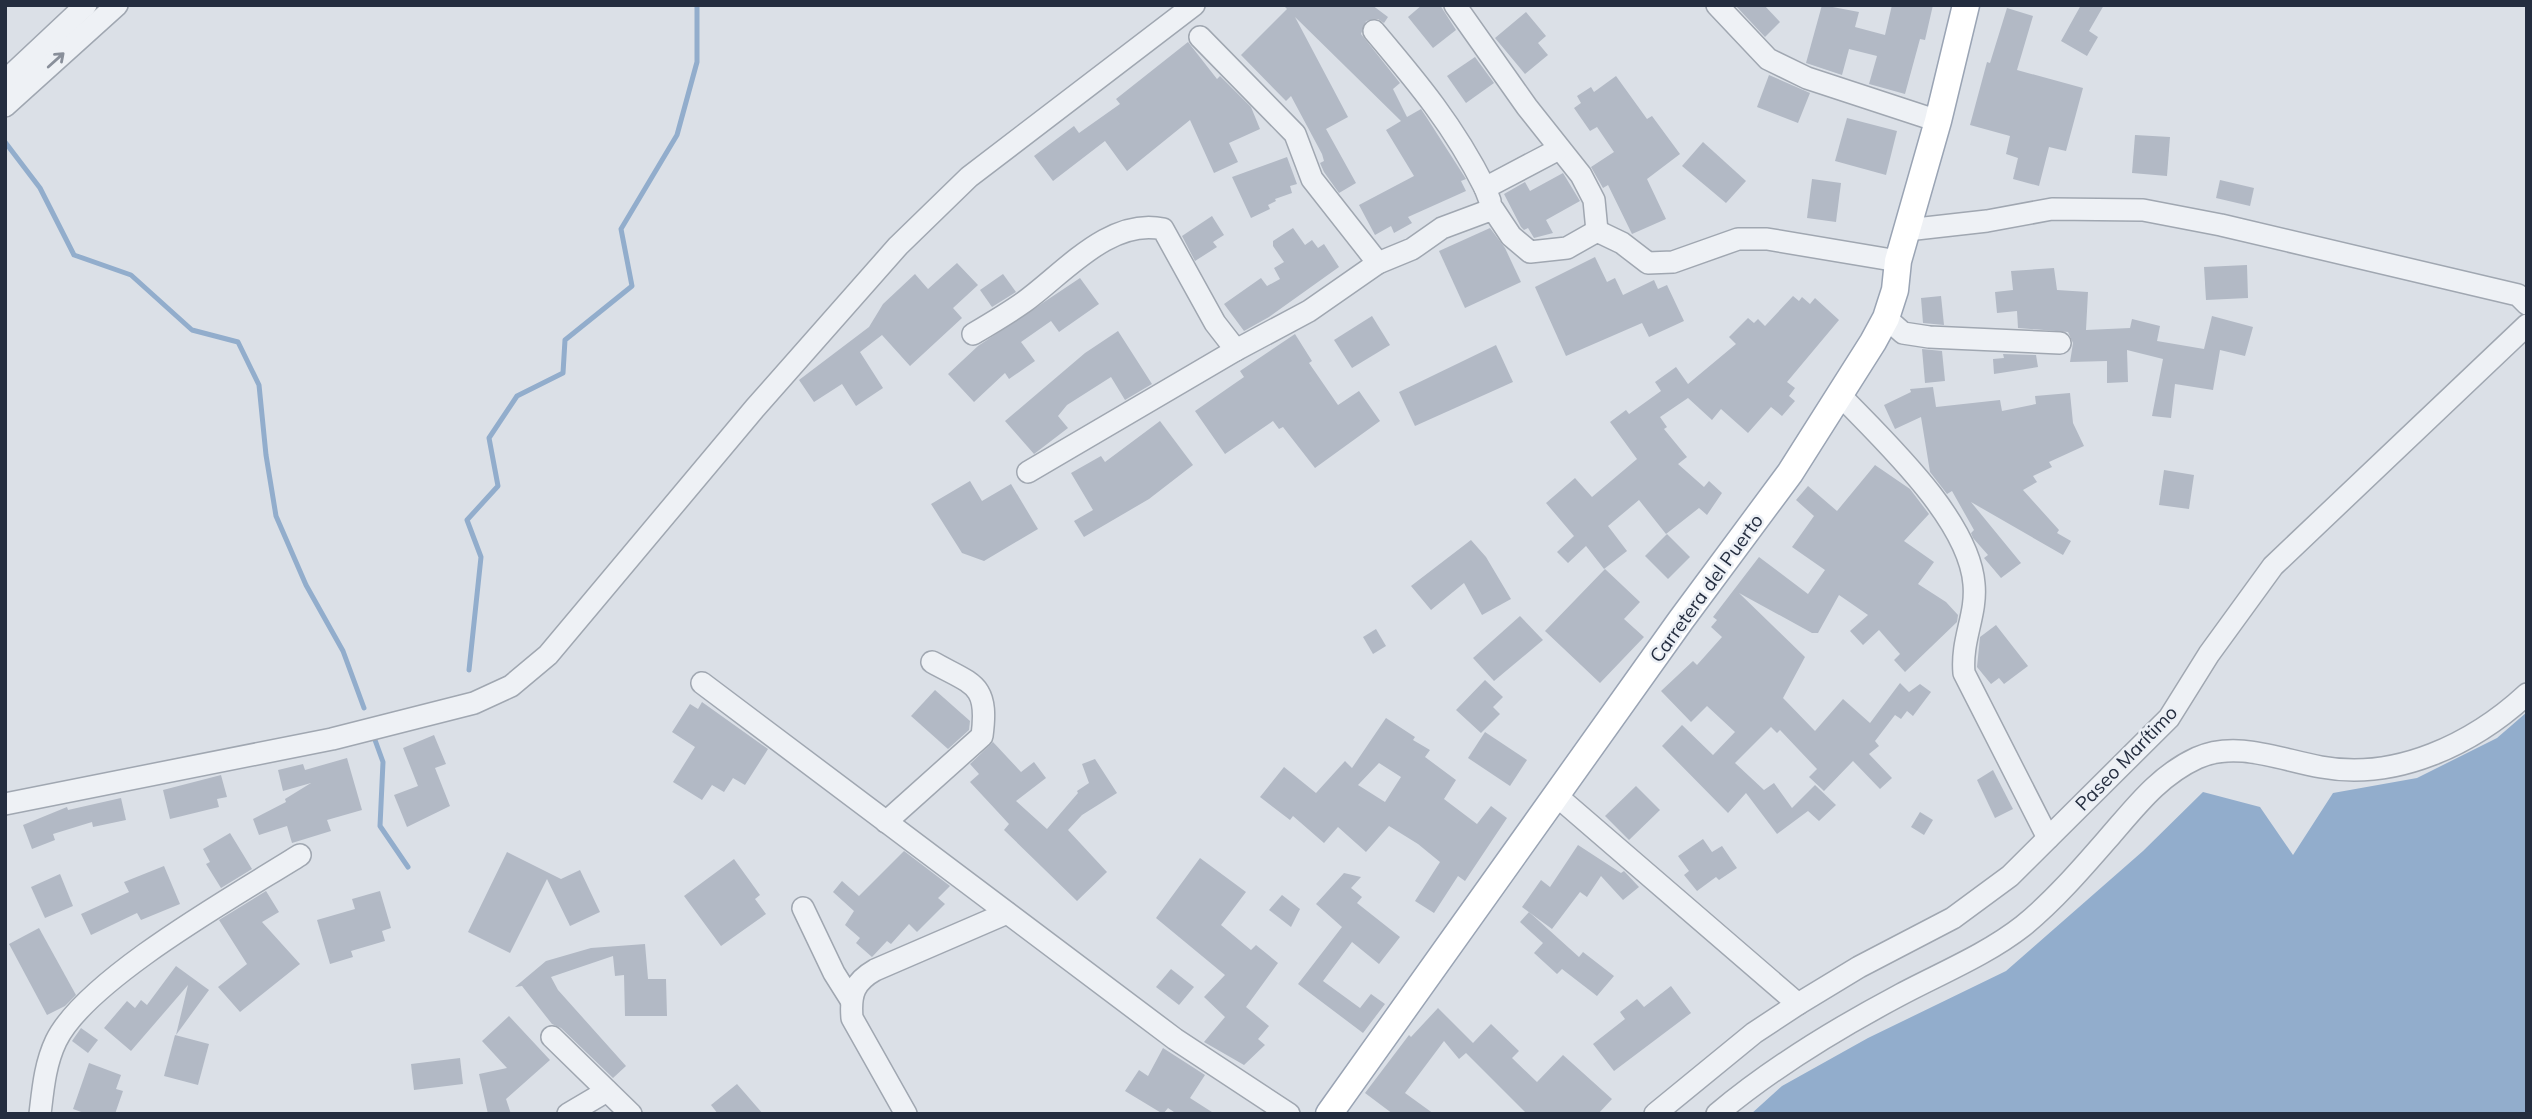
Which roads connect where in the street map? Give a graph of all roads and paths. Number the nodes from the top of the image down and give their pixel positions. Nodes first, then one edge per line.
1 (117, 5) edge
2 (1194, 5) edge
3 (1455, 5) edge
4 (1717, 5) edge
5 (1966, 5) edge
6 (83, 18) edge
7 (1374, 31) dead end
8 (1200, 37) dead end
9 (5, 81) edge
10 (5, 106) edge
11 (1938, 121) junction
12 (1559, 149) junction
13 (1485, 188) junction
14 (1493, 209) junction
15 (1907, 230) junction
16 (1597, 231) junction
17 (1898, 261) junction
18 (1378, 263) junction
19 (2527, 304) edge
20 (1886, 318) junction
21 (2527, 325) edge
22 (973, 334) dead end
23 (2060, 343) dead end
24 (1236, 350) junction
25 (1840, 395) junction
26 (1028, 472) dead end
27 (932, 662) dead end
28 (702, 683) dead end
29 (2527, 694) edge
30 (1558, 797) junction
31 (5, 804) edge
32 (886, 822) junction
33 (2048, 838) junction
34 (300, 855) dead end
35 (803, 908) dead end
36 (1007, 913) junction
37 (850, 1000) junction
38 (1798, 1004) junction
39 (552, 1037) dead end
40 (607, 1091) junction
41 (40, 1114) edge
42 (568, 1114) edge
43 (631, 1114) edge
44 (905, 1114) edge
45 (1289, 1114) edge
46 (1329, 1114) edge
47 (1655, 1114) edge
48 (1717, 1114) edge

1 - 6 street
2 - 31 street
3 - 12 street
4 - 11 street
5 - 11 main road, Carretera del Puerto
6 - 9 street
10 -> 6 street
7 - 13 street
8 - 18 street
11 - 15 main road, Carretera del Puerto
12 - 13 street
12 - 16 street
13 - 14 street
14 - 16 street
14 - 18 street
15 - 17 main road, Carretera del Puerto
15 - 19 street
16 - 17 street
17 - 20 main road, Carretera del Puerto
18 - 24 street
20 - 23 street
20 - 25 main road, Carretera del Puerto
21 - 33 street, Paseo Marítimo
22 - 24 street
24 - 26 street
25 - 30 main road, Carretera del Puerto
25 - 33 street
27 - 32 street
28 - 32 street
29 - 48 street
30 - 38 street
30 - 46 main road, Carretera del Puerto
32 - 36 street
33 - 38 street, Paseo Marítimo
34 - 41 street
35 - 37 street
36 - 37 street
36 - 45 street
37 - 44 street
38 - 47 street, Paseo Marítimo
39 - 40 street
40 - 42 street
40 - 43 street

